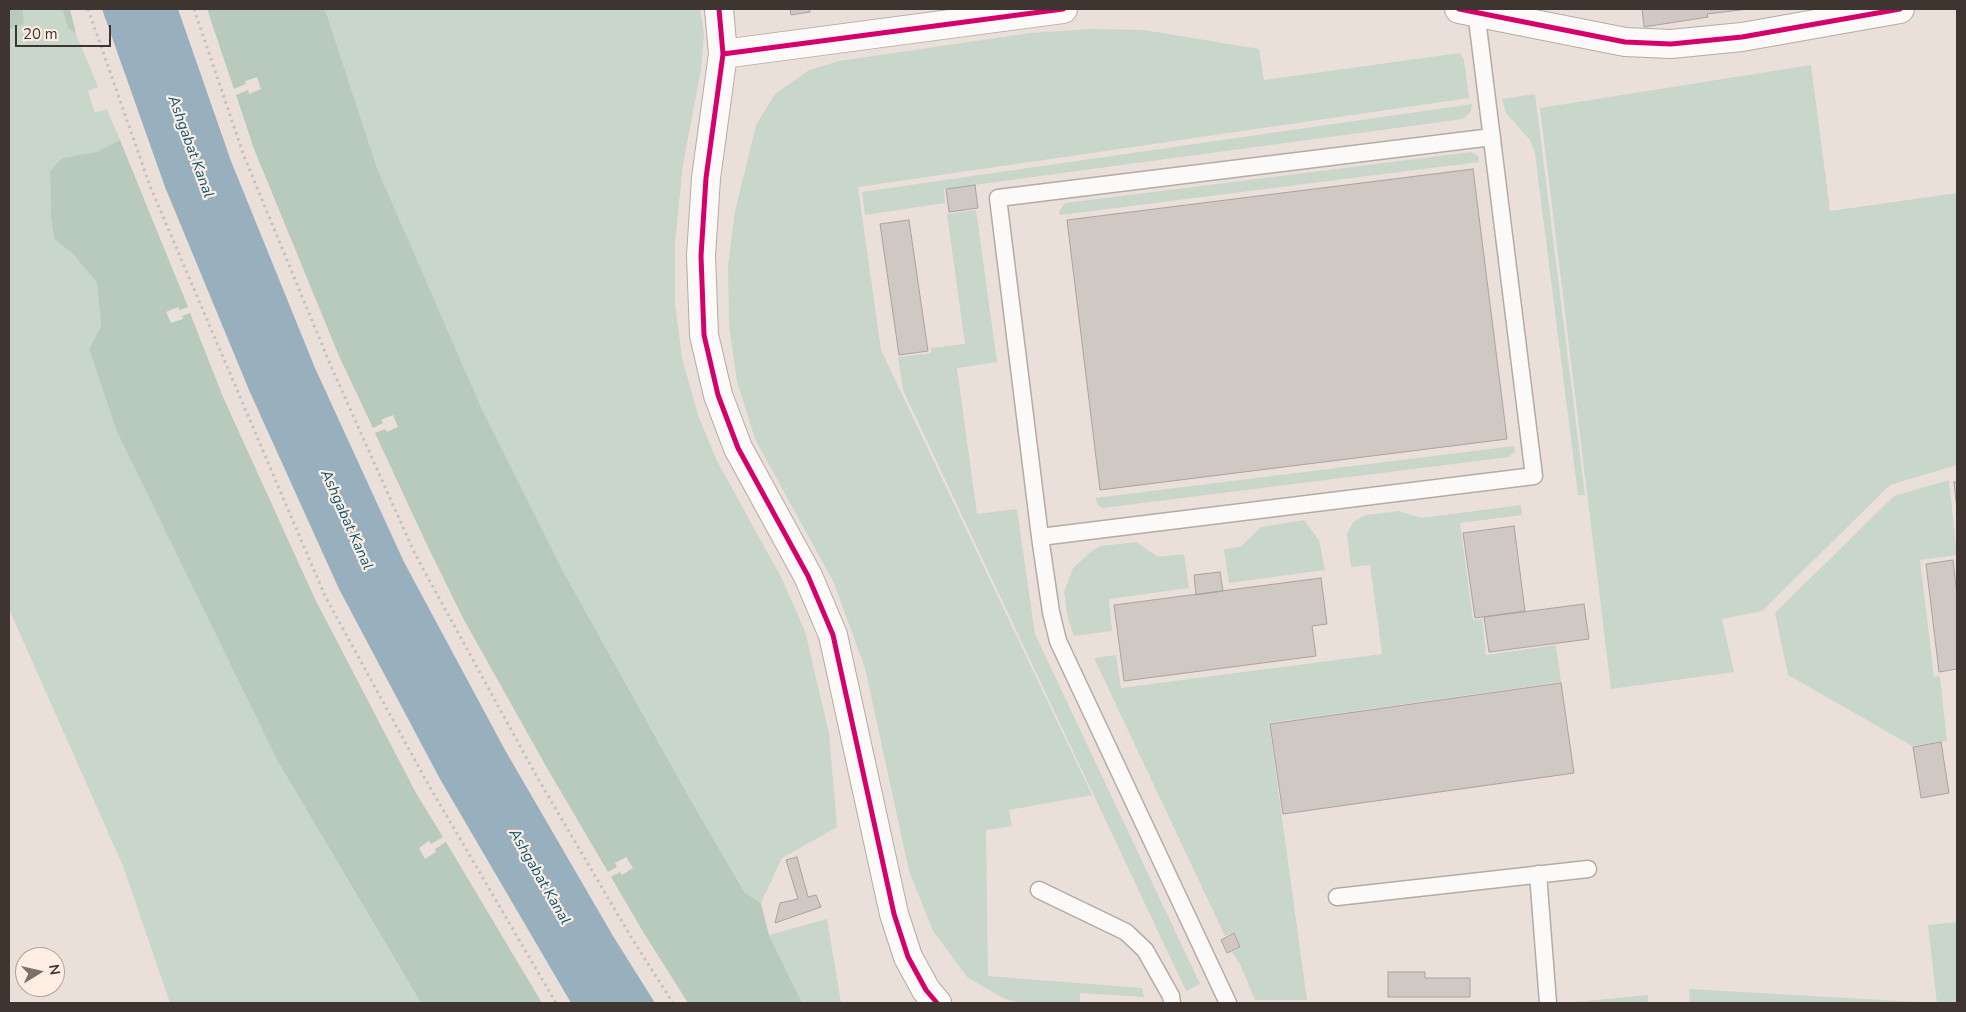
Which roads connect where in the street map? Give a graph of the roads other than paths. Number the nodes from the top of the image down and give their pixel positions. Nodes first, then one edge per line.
1 (719, 9) edge
2 (1063, 9) edge
3 (1900, 9) edge
4 (1468, 10) edge
5 (723, 54) junction
6 (1492, 137) junction
7 (1040, 537) junction
8 (1588, 869) dead end
9 (1538, 874) junction
10 (1039, 890) dead end
11 (1337, 897) dead end
12 (936, 1003) edge
13 (1172, 1003) edge
14 (1228, 1003) edge
15 (1548, 1003) edge

1 - 5 street
2 - 5 street
3 - 4 street
4 - 6 lane
5 - 12 street
6 - 7 lane
6 - 7 lane
7 - 14 lane
8 - 9 lane
9 - 11 lane
9 - 15 lane
10 - 13 lane

